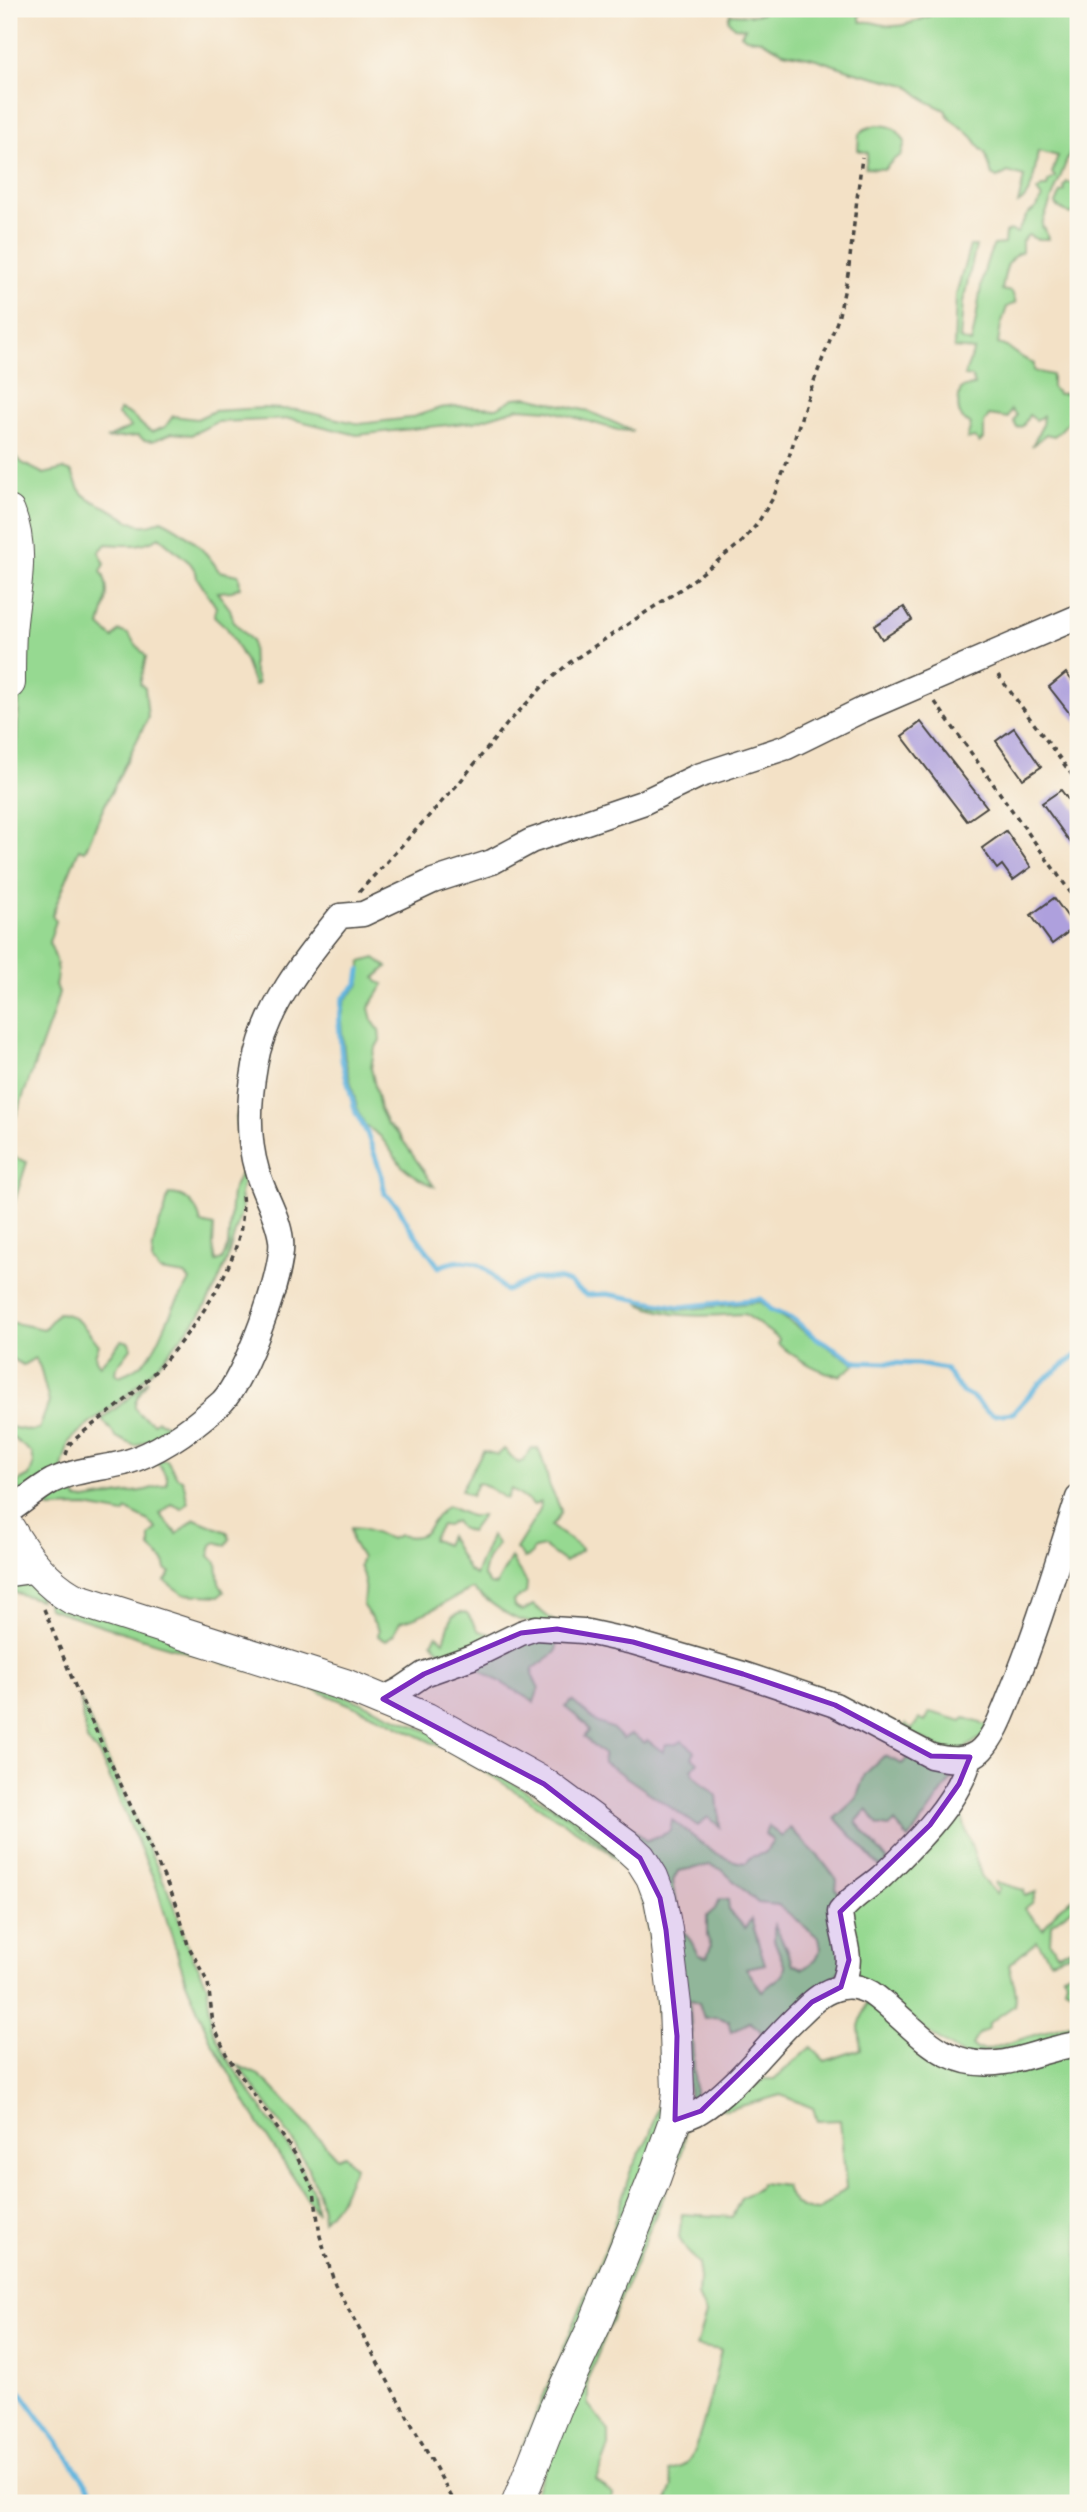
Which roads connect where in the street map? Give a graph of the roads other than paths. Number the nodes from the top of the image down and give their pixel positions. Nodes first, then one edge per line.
1 (9, 512) edge
2 (1078, 617) edge
3 (9, 683) edge
4 (1078, 1498) edge
5 (9, 1511) edge
6 (9, 1530) edge
7 (23, 1572) edge
8 (383, 1699) junction
9 (970, 1757) junction
10 (841, 1987) junction
11 (1078, 2044) edge
12 (675, 2120) junction
13 (518, 2503) edge

1 - 3 main road
2 - 5 street
4 - 9 street
6 - 7 main road
7 - 8 main road
8 - 9 street
8 - 12 main road
9 - 10 street
10 - 11 street
10 - 12 street
12 - 13 main road

